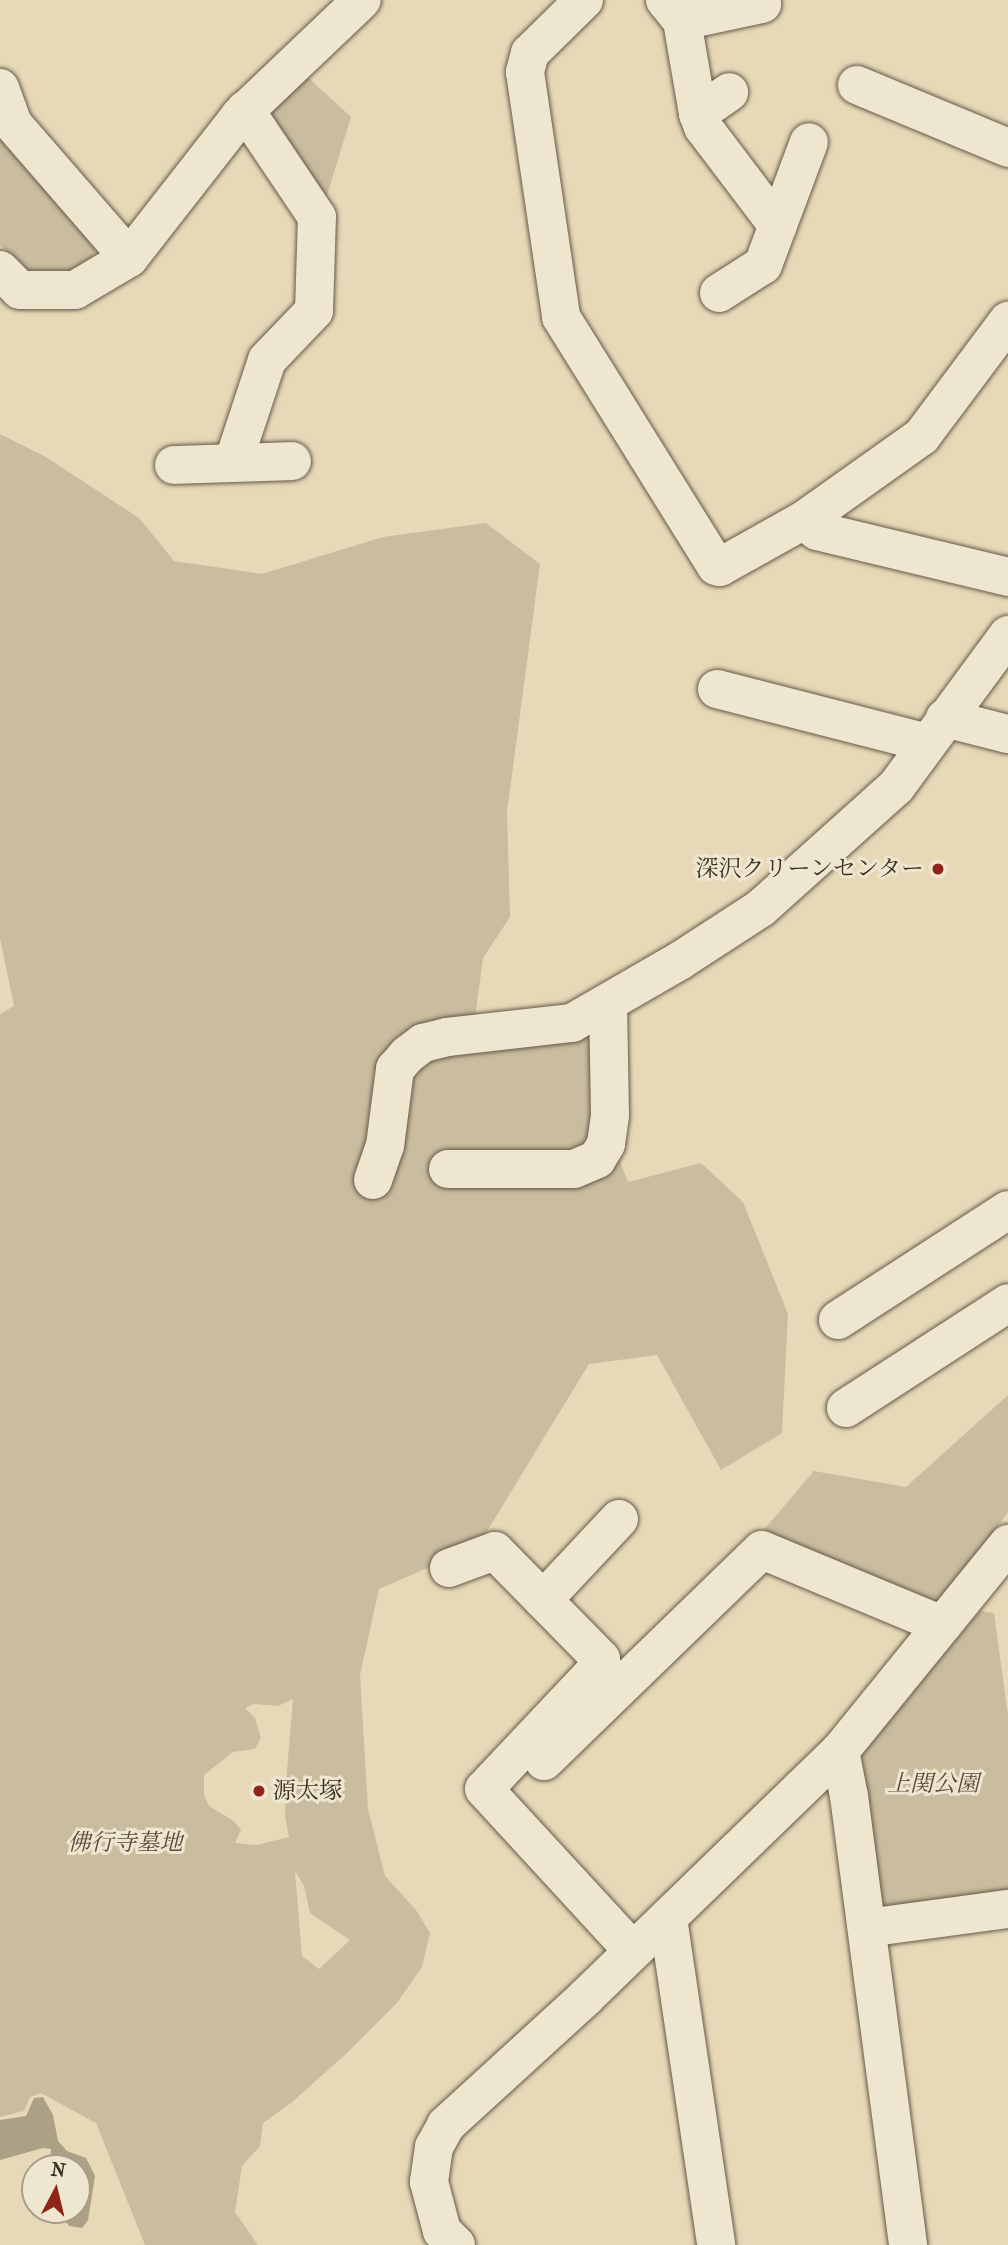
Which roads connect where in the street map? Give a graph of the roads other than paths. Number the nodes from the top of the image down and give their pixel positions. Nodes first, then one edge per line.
1 (362, 0) edge
2 (584, 0) edge
3 (762, 4) dead end
4 (674, 10) edge
5 (857, 85) dead end
6 (0, 88) edge
7 (729, 92) dead end
8 (245, 110) junction
9 (698, 114) junction
10 (808, 142) dead end
11 (1008, 148) edge
12 (778, 226) junction
13 (129, 258) junction
14 (0, 270) edge
15 (719, 293) dead end
16 (1008, 321) edge
17 (292, 461) dead end
18 (233, 463) junction
19 (174, 465) dead end
20 (804, 520) junction
21 (1008, 577) edge
22 (1008, 635) edge
23 (717, 689) dead end
24 (936, 730) junction
25 (1008, 734) edge
26 (608, 1003) junction
27 (448, 1169) dead end
28 (373, 1180) dead end
29 (1008, 1210) edge
30 (1008, 1303) edge
31 (838, 1320) dead end
32 (846, 1408) dead end
33 (619, 1519) dead end
34 (1007, 1554) edge
35 (449, 1568) dead end
36 (543, 1601) junction
37 (942, 1625) junction
38 (840, 1751) junction
39 (499, 1804) junction
40 (1008, 1909) edge
41 (668, 1918) junction
42 (867, 1928) junction
43 (632, 1951) junction
44 (456, 2245) edge
45 (716, 2245) edge
46 (908, 2245) edge

1 - 8 street
2 - 20 street
3 - 4 street
4 - 9 street
5 - 11 street
6 - 13 street
7 - 9 street
8 - 13 street
8 - 18 street
9 - 12 street
10 - 12 street
12 - 15 street
13 - 14 street
16 - 20 street
17 - 18 street
18 - 19 street
20 - 21 street
22 - 24 street
23 - 24 street
24 - 25 street
24 - 26 street
26 - 27 street
26 - 28 street
29 - 31 street
30 - 32 street
33 - 36 street
34 - 37 street
35 - 36 street
36 - 39 street
37 - 38 street
37 - 39 street
38 - 41 street
38 - 42 street
39 - 43 street
40 - 42 street
41 - 43 street
41 - 45 street
42 - 46 street
43 - 44 street

